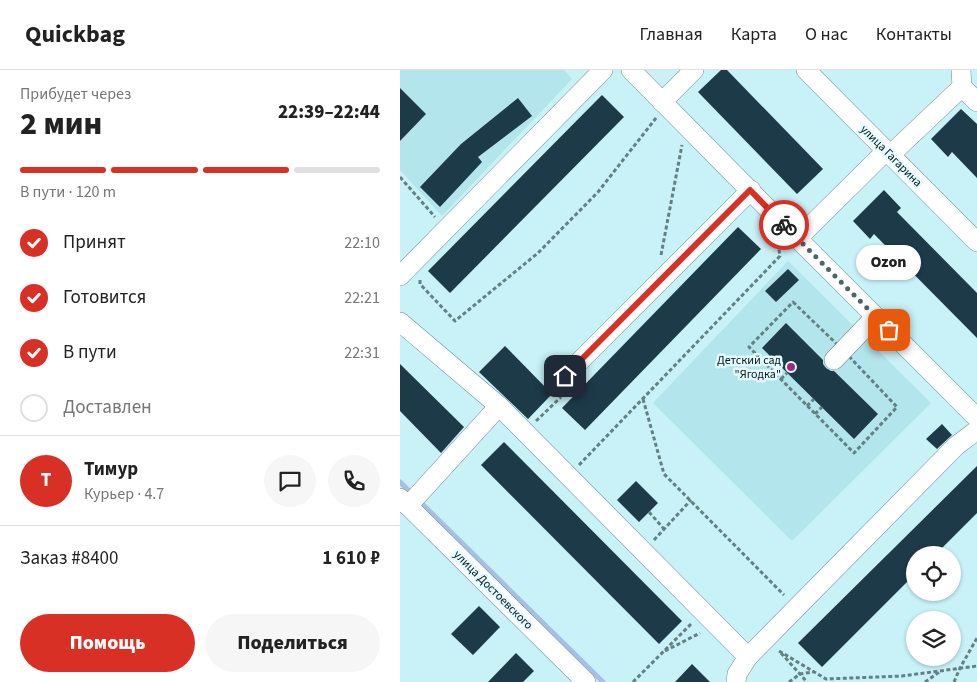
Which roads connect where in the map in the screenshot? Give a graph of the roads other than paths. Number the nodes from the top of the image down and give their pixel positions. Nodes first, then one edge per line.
1 (602, 70) edge
2 (631, 70) edge
3 (694, 70) edge
4 (806, 70) edge
5 (961, 78) edge
6 (977, 102) edge
7 (665, 104) junction
8 (888, 153) junction
9 (750, 190) junction
10 (793, 235) junction
11 (977, 242) edge
12 (400, 276) edge
13 (875, 317) junction
14 (400, 322) edge
15 (838, 355) road end
16 (565, 376) road end
17 (499, 406) junction
18 (976, 417) edge
19 (404, 502) edge
20 (748, 657) junction
21 (586, 682) edge
22 (736, 682) edge

1 - 12 street
2 - 7 street
3 - 7 street
4 - 8 street, улица Гагарина
5 - 6 street
5 - 8 street
7 - 9 street
8 - 10 street
8 - 11 street, улица Гагарина
9 - 10 street
9 - 16 street
10 - 13 street
13 - 15 street
13 - 18 street
14 - 17 street
17 - 19 street
17 - 20 street
18 - 20 street
19 - 21 street, улица Достоевского
20 - 22 street

